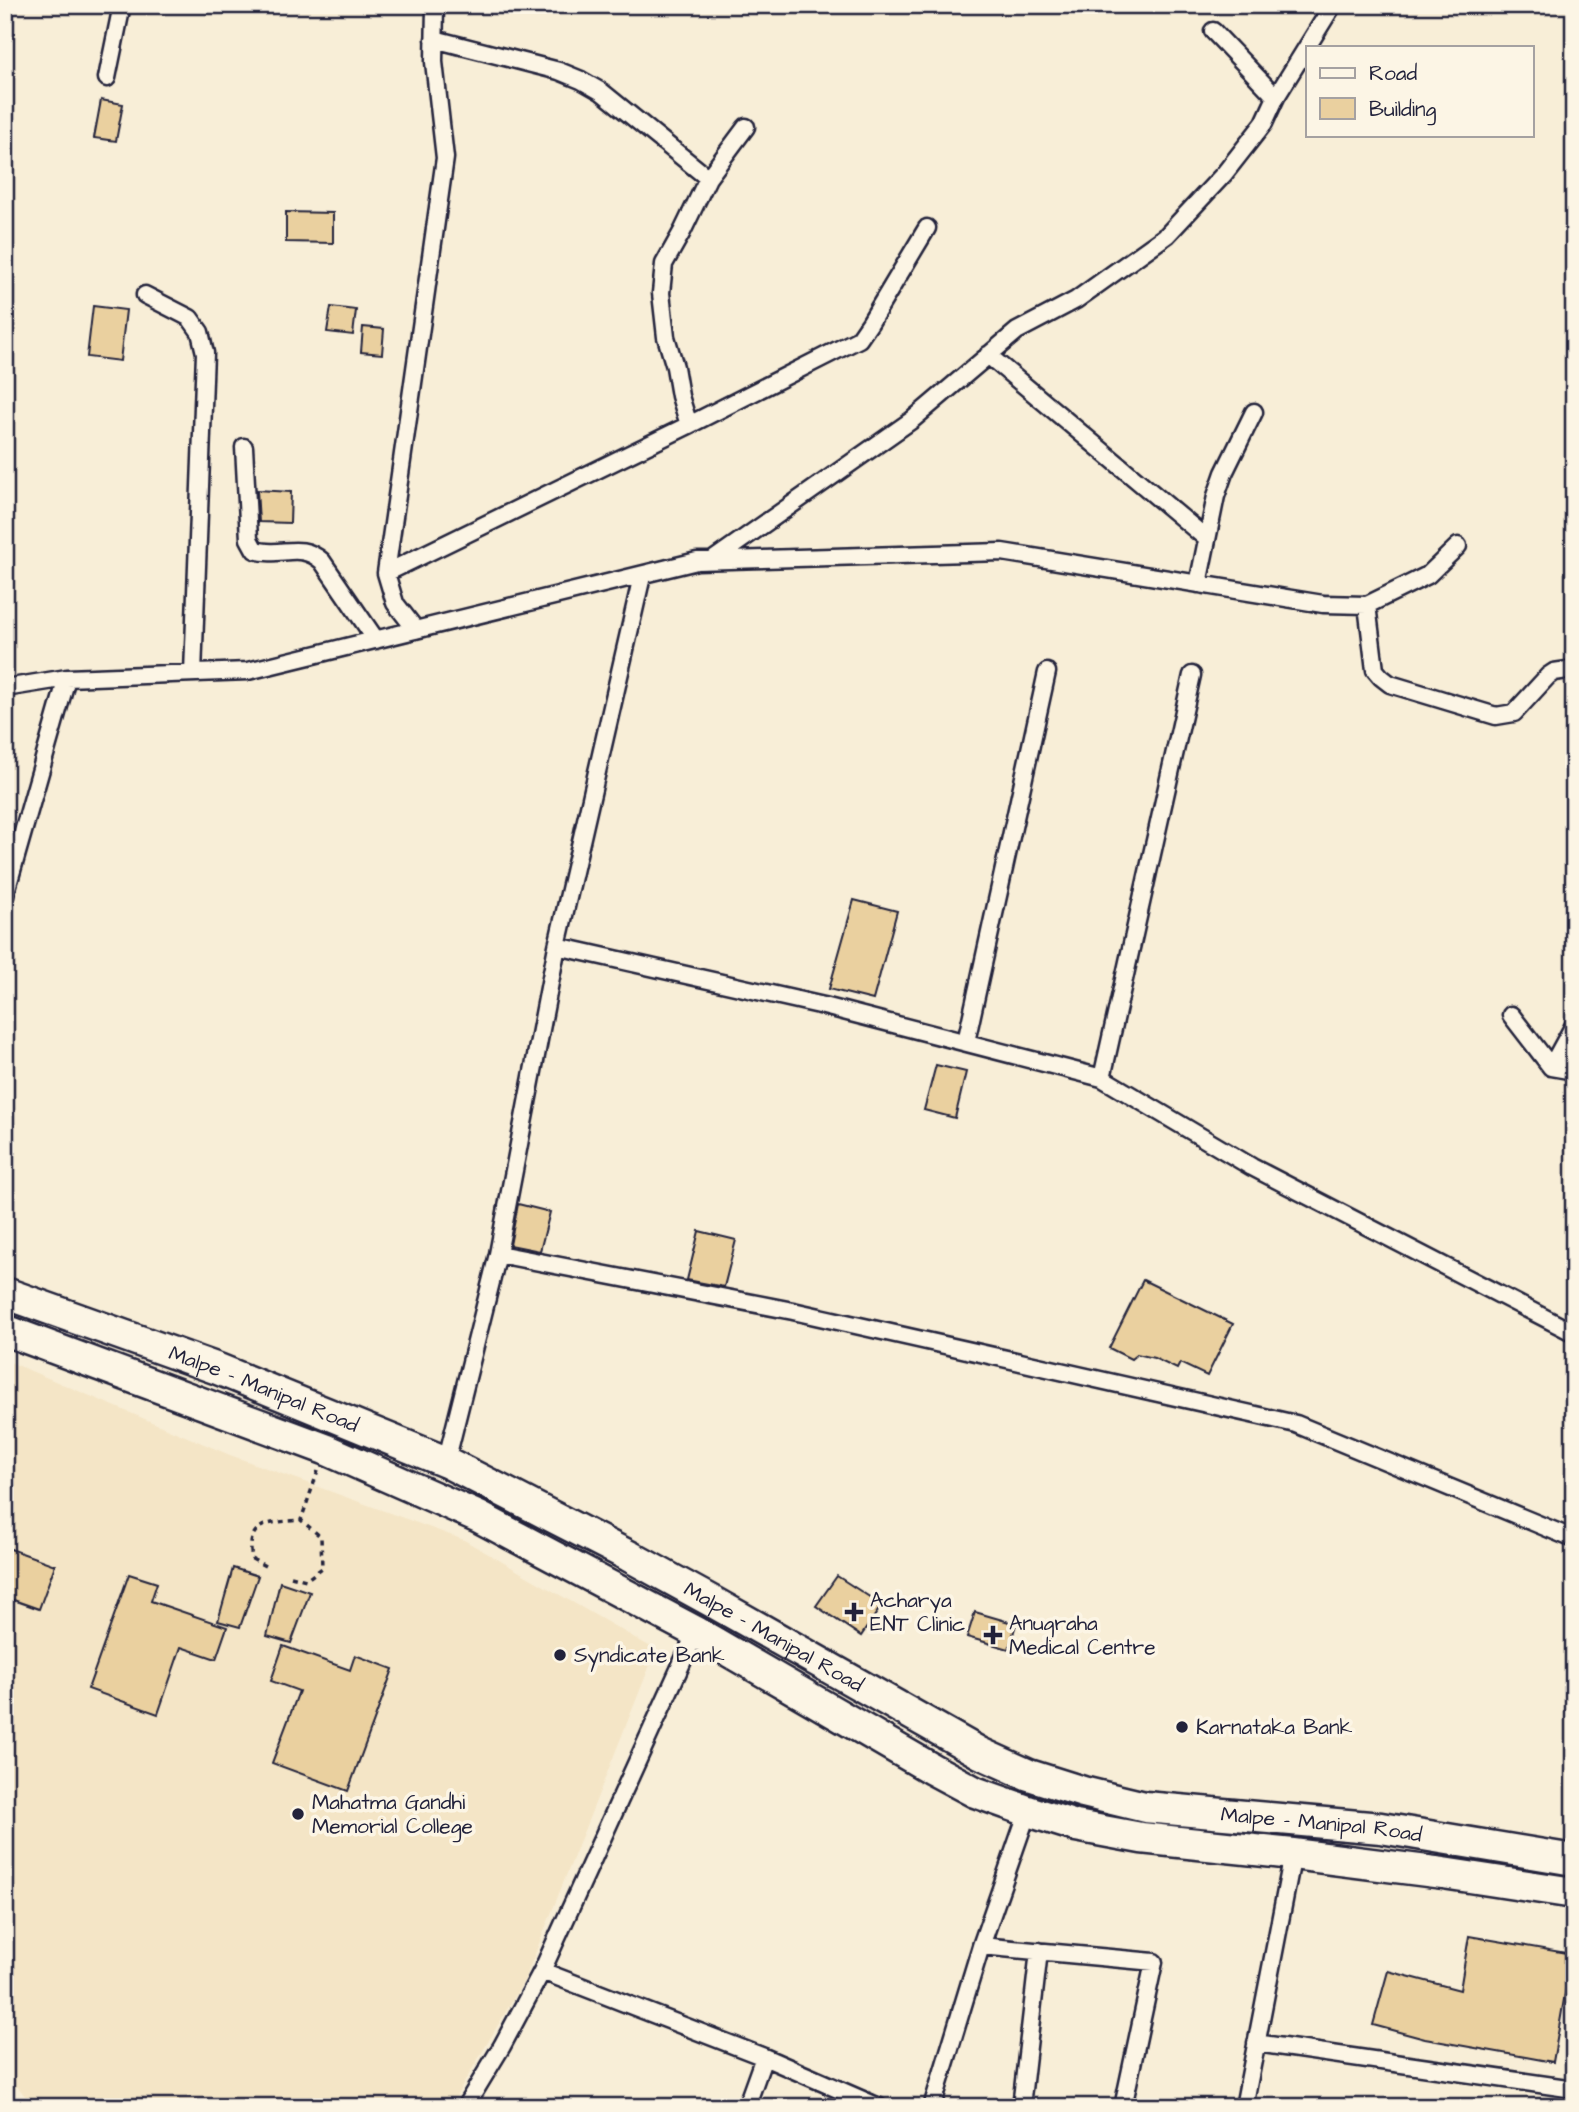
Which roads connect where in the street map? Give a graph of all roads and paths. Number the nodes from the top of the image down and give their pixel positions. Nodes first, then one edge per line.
1 (122, 5) edge
2 (435, 5) edge
3 (1333, 5) edge
4 (1213, 31) dead end
5 (434, 39) junction
6 (1308, 46) edge
7 (1306, 49) edge
8 (107, 78) dead end
9 (1276, 97) junction
10 (746, 127) dead end
11 (708, 178) junction
12 (927, 228) dead end
13 (145, 295) dead end
14 (988, 355) junction
15 (1254, 412) dead end
16 (689, 425) junction
17 (244, 447) dead end
18 (1208, 539) junction
19 (1458, 546) dead end
20 (712, 561) junction
21 (386, 573) junction
22 (642, 576) junction
23 (1198, 584) junction
24 (1367, 605) junction
25 (416, 631) junction
26 (376, 640) junction
27 (1574, 669) edge
28 (1047, 672) dead end
29 (193, 673) junction
30 (1192, 675) dead end
31 (66, 678) junction
32 (5, 688) edge
33 (5, 895) edge
34 (557, 946) junction
35 (1511, 1015) dead end
36 (1574, 1025) edge
37 (966, 1042) junction
38 (1551, 1067) junction
39 (1574, 1071) edge
40 (1102, 1078) junction
41 (498, 1254) junction
42 (5, 1293) edge
43 (5, 1330) edge
44 (1574, 1333) edge
45 (325, 1449) junction
46 (446, 1462) junction
47 (301, 1520) junction
48 (1574, 1539) edge
49 (265, 1566) dead end
50 (291, 1576) dead end
51 (696, 1632) junction
52 (1027, 1811) junction
53 (1381, 1828) junction
54 (1293, 1854) junction
55 (1574, 1860) edge
56 (1375, 1864) junction
57 (1574, 1893) edge
58 (981, 1946) junction
59 (1039, 1951) junction
60 (542, 1971) junction
61 (1256, 2043) junction
62 (765, 2057) junction
63 (1574, 2089) edge
64 (466, 2107) edge
65 (746, 2107) edge
66 (879, 2107) edge
67 (932, 2107) edge
68 (1021, 2107) edge
69 (1123, 2107) edge
70 (1244, 2107) edge

1 - 8 street
2 - 5 street
3 - 6 street
4 - 9 street
5 - 11 street
5 - 21 street
7 - 9 street
9 - 14 street
10 - 11 street
11 - 16 street
12 - 16 street
13 - 29 street
14 - 18 street
14 - 20 street
15 - 18 street
16 - 21 street
17 - 26 street
18 - 23 street
19 - 24 street
20 - 22 street
20 - 23 street
21 - 25 street
22 - 25 street
22 - 34 street
23 - 24 street
24 - 27 street
25 - 26 street
26 - 29 street
28 - 37 street
29 - 31 street
30 - 40 street
31 - 32 street
31 - 33 street
34 - 37 street
34 - 41 street
35 - 38 street
36 - 38 street
37 - 40 street
38 - 39 street
40 - 44 street
41 - 46 street
41 - 48 street
42 - 46 highway, Malpe - Manipal Road
43 - 45 highway, Malpe - Manipal Road
45 - 47 path
45 - 51 highway, Malpe - Manipal Road
46 - 53 highway, Malpe - Manipal Road
47 - 49 path
47 - 50 path
51 - 52 highway, Malpe - Manipal Road
51 - 60 street
52 - 54 highway, Malpe - Manipal Road
52 - 58 street
53 - 55 highway, Malpe - Manipal Road
53 - 56 highway
54 - 56 highway, Malpe - Manipal Road
54 - 61 street
56 - 57 highway, Malpe - Manipal Road
58 - 59 street
58 - 67 street
59 - 68 street
59 - 69 street
60 - 62 street
60 - 64 street
61 - 63 street
61 - 70 street
62 - 65 street
62 - 66 street

